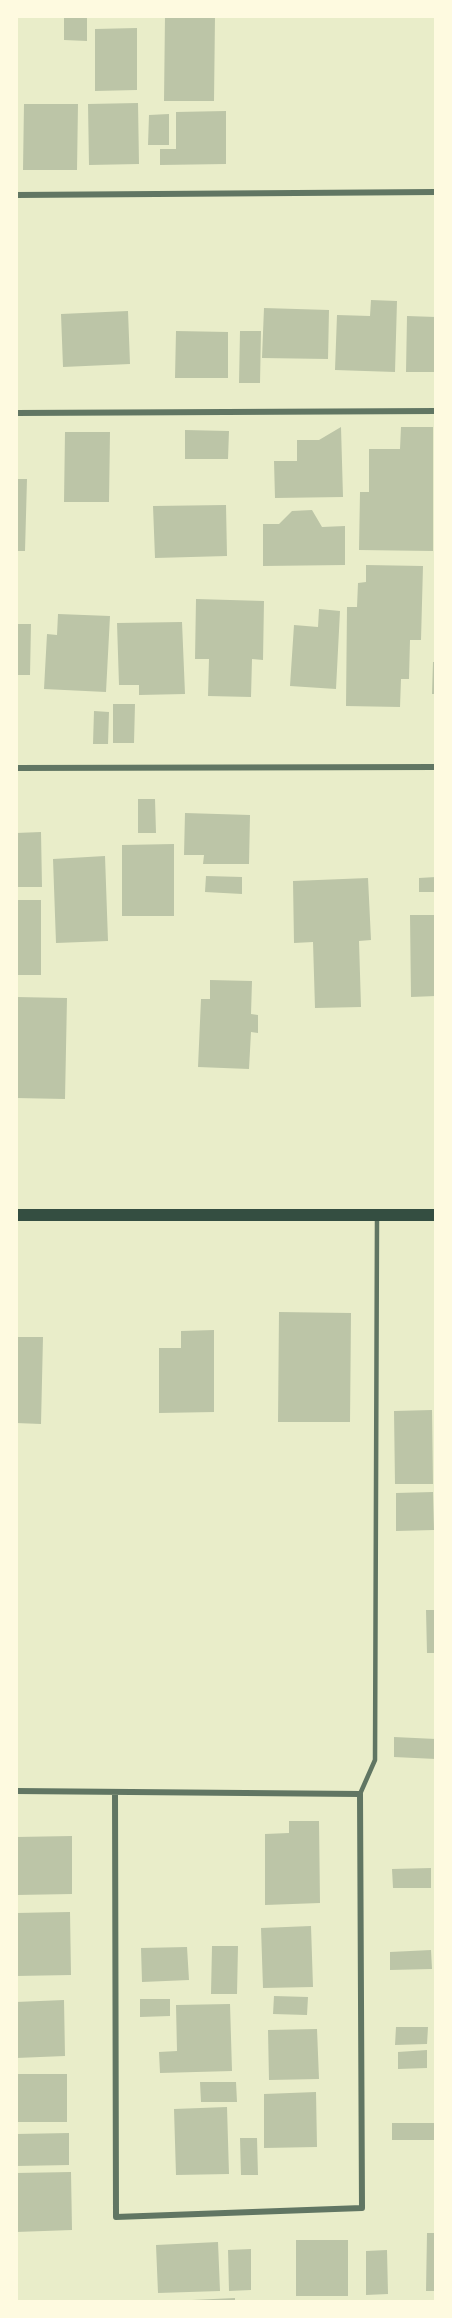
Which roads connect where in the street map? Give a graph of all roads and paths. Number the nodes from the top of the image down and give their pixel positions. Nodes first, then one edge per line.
1 (435, 192) edge
2 (16, 195) edge
3 (435, 411) edge
4 (16, 413) edge
5 (435, 767) edge
6 (16, 768) edge
7 (16, 1215) edge
8 (377, 1215) junction
9 (435, 1215) edge
10 (16, 1791) edge
11 (115, 1792) junction
12 (360, 1794) junction

1 - 2 street
3 - 4 street
5 - 6 street
7 - 8 main road
8 - 9 main road
8 - 12 lane
10 - 11 street
11 - 12 street
11 - 12 street

